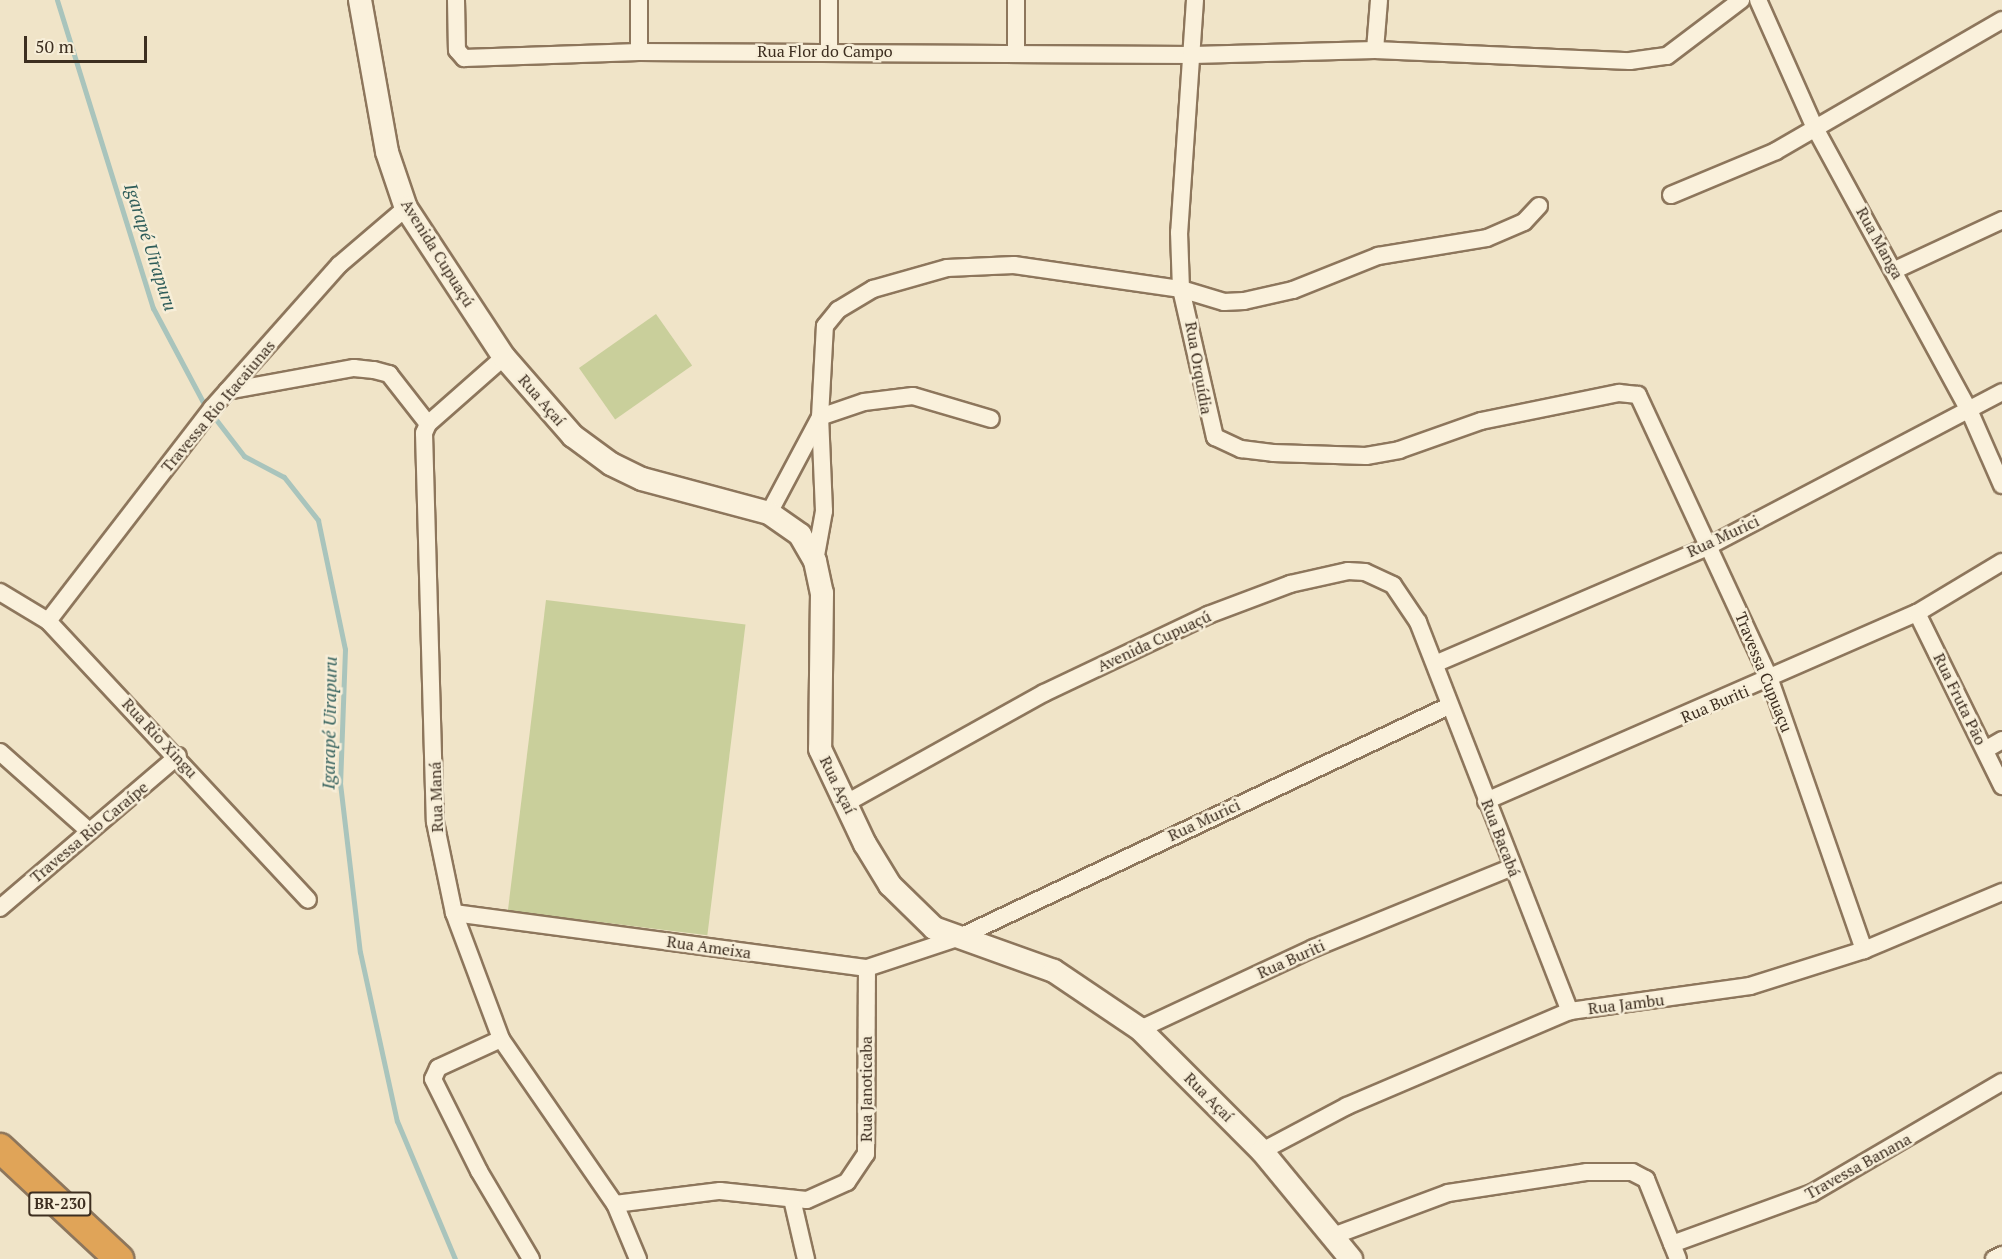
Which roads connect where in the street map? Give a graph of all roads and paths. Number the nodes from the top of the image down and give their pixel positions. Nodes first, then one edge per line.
1 (360, 0) edge
2 (456, 0) edge
3 (639, 0) edge
4 (829, 0) edge
5 (1016, 0) edge
6 (1195, 0) edge
7 (1379, 0) edge
8 (1741, 0) edge
9 (1758, 0) edge
10 (2002, 20) edge
11 (1375, 50) junction
12 (829, 51) junction
13 (639, 52) junction
14 (1016, 52) junction
15 (1193, 55) junction
16 (1815, 128) junction
17 (1671, 195) dead end
18 (1539, 206) dead end
19 (406, 208) junction
20 (2002, 220) edge
21 (1895, 270) junction
22 (1181, 289) junction
23 (504, 357) junction
24 (227, 391) junction
25 (2002, 392) edge
26 (1644, 401) joint
27 (1969, 410) junction
28 (820, 417) junction
29 (991, 419) dead end
30 (428, 424) junction
31 (2002, 485) edge
32 (769, 513) junction
33 (1707, 546) junction
34 (815, 561) junction
35 (2002, 562) edge
36 (0, 592) edge
37 (1917, 613) junction
38 (48, 621) junction
39 (1437, 663) junction
40 (1770, 680) junction
41 (1449, 706) junction
42 (2002, 740) edge
43 (1985, 750) junction
44 (0, 752) edge
45 (178, 756) junction
46 (2002, 786) edge
47 (1486, 801) junction
48 (848, 802) junction
49 (89, 831) junction
50 (1512, 867) junction
51 (2002, 891) edge
52 (308, 900) dead end
53 (0, 909) edge
54 (454, 913) junction
55 (960, 937) junction
56 (1864, 950) junction
57 (867, 968) junction
58 (1569, 1011) junction
59 (1140, 1029) junction
60 (501, 1039) junction
61 (2002, 1082) edge
62 (1262, 1151) junction
63 (6, 1158) edge
64 (792, 1199) junction
65 (615, 1204) junction
66 (1333, 1236) junction
67 (1675, 1252) edge
68 (2002, 1255) edge
69 (119, 1259) edge
70 (531, 1259) edge
71 (638, 1259) edge
72 (806, 1259) edge
73 (1351, 1259) edge
74 (1994, 1259) edge

1 - 19 street, Avenida Cupuaçú
2 - 13 street, Rua Flor do Campo
3 - 13 street
4 - 12 street
5 - 14 street
6 - 15 street, Rua Orquídia
7 - 11 street
8 - 11 street, Rua Flor do Campo
9 - 16 street, Rua Manga
10 - 16 street
11 - 15 street, Rua Flor do Campo
12 - 13 street, Rua Flor do Campo
12 - 14 street, Rua Flor do Campo
14 - 15 street, Rua Flor do Campo
15 - 22 street, Rua Orquídia
16 - 17 street
16 - 21 street, Rua Manga
18 - 22 street
19 - 23 street, Avenida Cupuaçú
19 - 24 street, Travessa Rio Itacaiunas
20 - 21 street
21 - 27 street, Rua Manga
22 - 26 street, Rua Orquídia
22 - 28 street
23 - 30 street
23 - 32 street, Rua Açaí
24 - 30 street
24 - 38 street, Travessa Rio Itacaiunas
25 - 27 street, Rua Murici
26 - 33 street, Travessa Cupuaçu
27 - 31 street, Rua Manga
27 - 33 street, Rua Murici
28 - 29 street
28 - 32 street
28 - 34 street
30 - 54 street, Rua Maná
32 - 34 street, Rua Açaí
33 - 39 street, Rua Murici
33 - 40 street, Travessa Cupuaçu
34 - 48 street, Rua Açaí
35 - 37 street, Rua Buriti
36 - 38 street, Rua Rio Xingu
37 - 40 street, Rua Buriti
37 - 43 street, Rua Fruta Pão
38 - 45 street, Rua Rio Xingu
39 - 41 street, Rua Bacabá
39 - 48 street, Avenida Cupuaçú
40 - 47 street, Rua Buriti
40 - 56 street, Travessa Cupuaçu
41 - 47 street, Rua Bacabá
41 - 55 street, Rua Murici
42 - 43 street
43 - 46 street, Rua Fruta Pão
44 - 49 street
45 - 49 street, Travessa Rio Caraípe
45 - 52 street, Rua Rio Xingu
47 - 50 street, Rua Bacabá
48 - 55 street, Rua Açaí
49 - 53 street, Travessa Rio Caraípe
50 - 58 street, Rua Bacabá
50 - 59 street, Rua Buriti
51 - 56 street, Rua Jambu
54 - 57 street, Rua Ameixa
54 - 60 street, Rua Maná
55 - 57 street, Rua Ameixa
55 - 59 street, Rua Açaí
56 - 58 street, Rua Jambu
57 - 64 street, Rua Janoticaba
58 - 62 street, Rua Jambu
59 - 62 street, Rua Açaí
60 - 65 street, Rua Maná
60 - 70 street
61 - 67 street, Travessa Banana
62 - 66 street, Rua Açaí
63 - 69 highway, BR-230
64 - 65 street, Rua Janoticaba
64 - 72 street
65 - 71 street, Rua Maná
66 - 67 street
66 - 73 street, Rua Açaí
68 - 74 street

